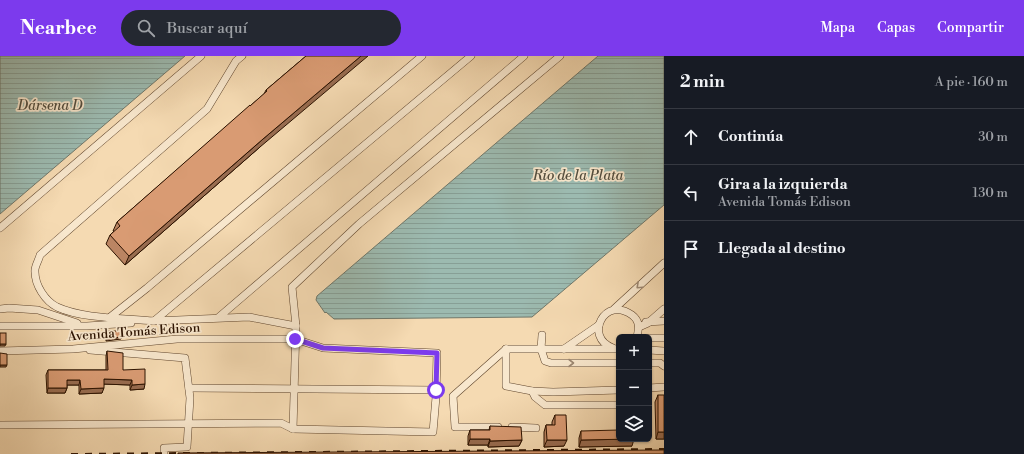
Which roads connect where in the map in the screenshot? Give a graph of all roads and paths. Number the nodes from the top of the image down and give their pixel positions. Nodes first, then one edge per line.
1 (201, 56) edge
2 (242, 56) edge
3 (422, 56) edge
4 (471, 56) edge
5 (524, 56) edge
6 (560, 56) edge
7 (0, 228) edge
8 (664, 263) edge
9 (0, 309) edge
10 (614, 309) junction
11 (664, 309) edge
12 (219, 317) junction
13 (109, 318) junction
14 (636, 318) junction
15 (154, 321) junction
16 (664, 321) edge
17 (648, 323) junction
18 (599, 325) junction
19 (0, 326) edge
20 (87, 326) junction
21 (296, 326) junction
22 (639, 327) junction
23 (638, 334) edge
24 (542, 335) dead end
25 (652, 338) edge
26 (664, 338) edge
27 (295, 339) junction
28 (616, 348) edge
29 (73, 349) junction
30 (506, 349) junction
31 (541, 349) junction
32 (564, 349) junction
33 (616, 349) edge
34 (652, 350) edge
35 (0, 351) edge
36 (664, 351) edge
37 (616, 363) edge
38 (652, 363) edge
39 (664, 366) edge
40 (664, 387) edge
41 (189, 388) junction
42 (294, 388) junction
43 (652, 388) edge
44 (436, 390) junction
45 (616, 390) edge
46 (532, 391) junction
47 (616, 405) edge
48 (188, 424) junction
49 (0, 425) edge
50 (536, 428) dead end
51 (293, 429) junction
52 (164, 454) edge

1 - 7 lane
2 - 13 lane
3 - 13 lane
4 - 15 lane
5 - 12 lane
6 - 21 lane
8 -> 10 lane
9 - 20 lane
10 - 14 lane
10 - 18 lane
11 - 17 lane
12 - 15 lane
12 - 21 lane
13 - 15 lane
14 - 17 lane
14 - 22 lane
15 - 20 lane
16 - 17 lane
17 - 22 lane
18 - 28 lane
18 - 32 lane
19 - 20 lane
21 - 27 lane
22 - 23 lane
24 - 31 lane
25 - 26 lane
27 - 29 lane, Avenida Tomás Edison
27 - 42 lane
27 - 44 lane, Avenida Tomás Edison
29 - 35 lane, Avenida Tomás Edison
29 - 41 lane
30 - 31 lane
30 - 46 lane
30 - 50 lane
31 - 32 lane
31 -> 37 lane
32 - 33 lane
34 - 36 lane
38 - 39 lane
40 - 43 lane
41 - 42 lane
41 - 48 lane
42 - 44 lane
42 - 51 lane
44 - 51 lane
45 - 46 lane
46 - 47 lane
48 - 49 lane
48 - 51 lane
48 - 52 lane

